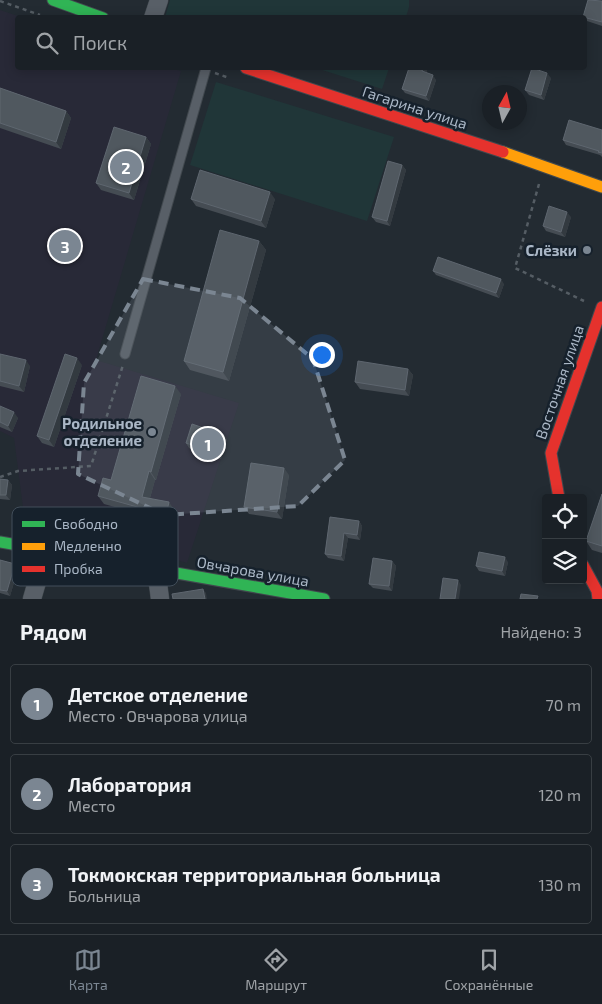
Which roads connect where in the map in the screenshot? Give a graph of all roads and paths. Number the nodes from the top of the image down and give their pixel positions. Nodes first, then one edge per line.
1 (53, 0) edge
2 (159, 0) edge
3 (0, 1) edge
4 (40, 15) edge
5 (95, 15) edge
6 (154, 15) edge
7 (205, 70) edge
8 (252, 70) edge
9 (544, 166) junction
10 (602, 187) edge
11 (602, 308) edge
12 (125, 354) joint
13 (0, 477) edge
14 (559, 494) edge
15 (178, 572) edge
16 (587, 572) edge
17 (36, 586) edge
18 (158, 586) edge
19 (32, 599) edge
20 (160, 599) edge
21 (324, 599) edge
22 (598, 599) edge

1 - 5 street
2 - 6 street
3 - 4 path
7 - 12 lane
8 - 9 street, Гагарина улица
9 - 10 street, Гагарина улица
9 - 11 path
11 - 14 street, Восточная улица
12 - 13 path
15 - 21 street, Овчарова улица
16 - 22 street
17 - 19 street
18 - 20 street

